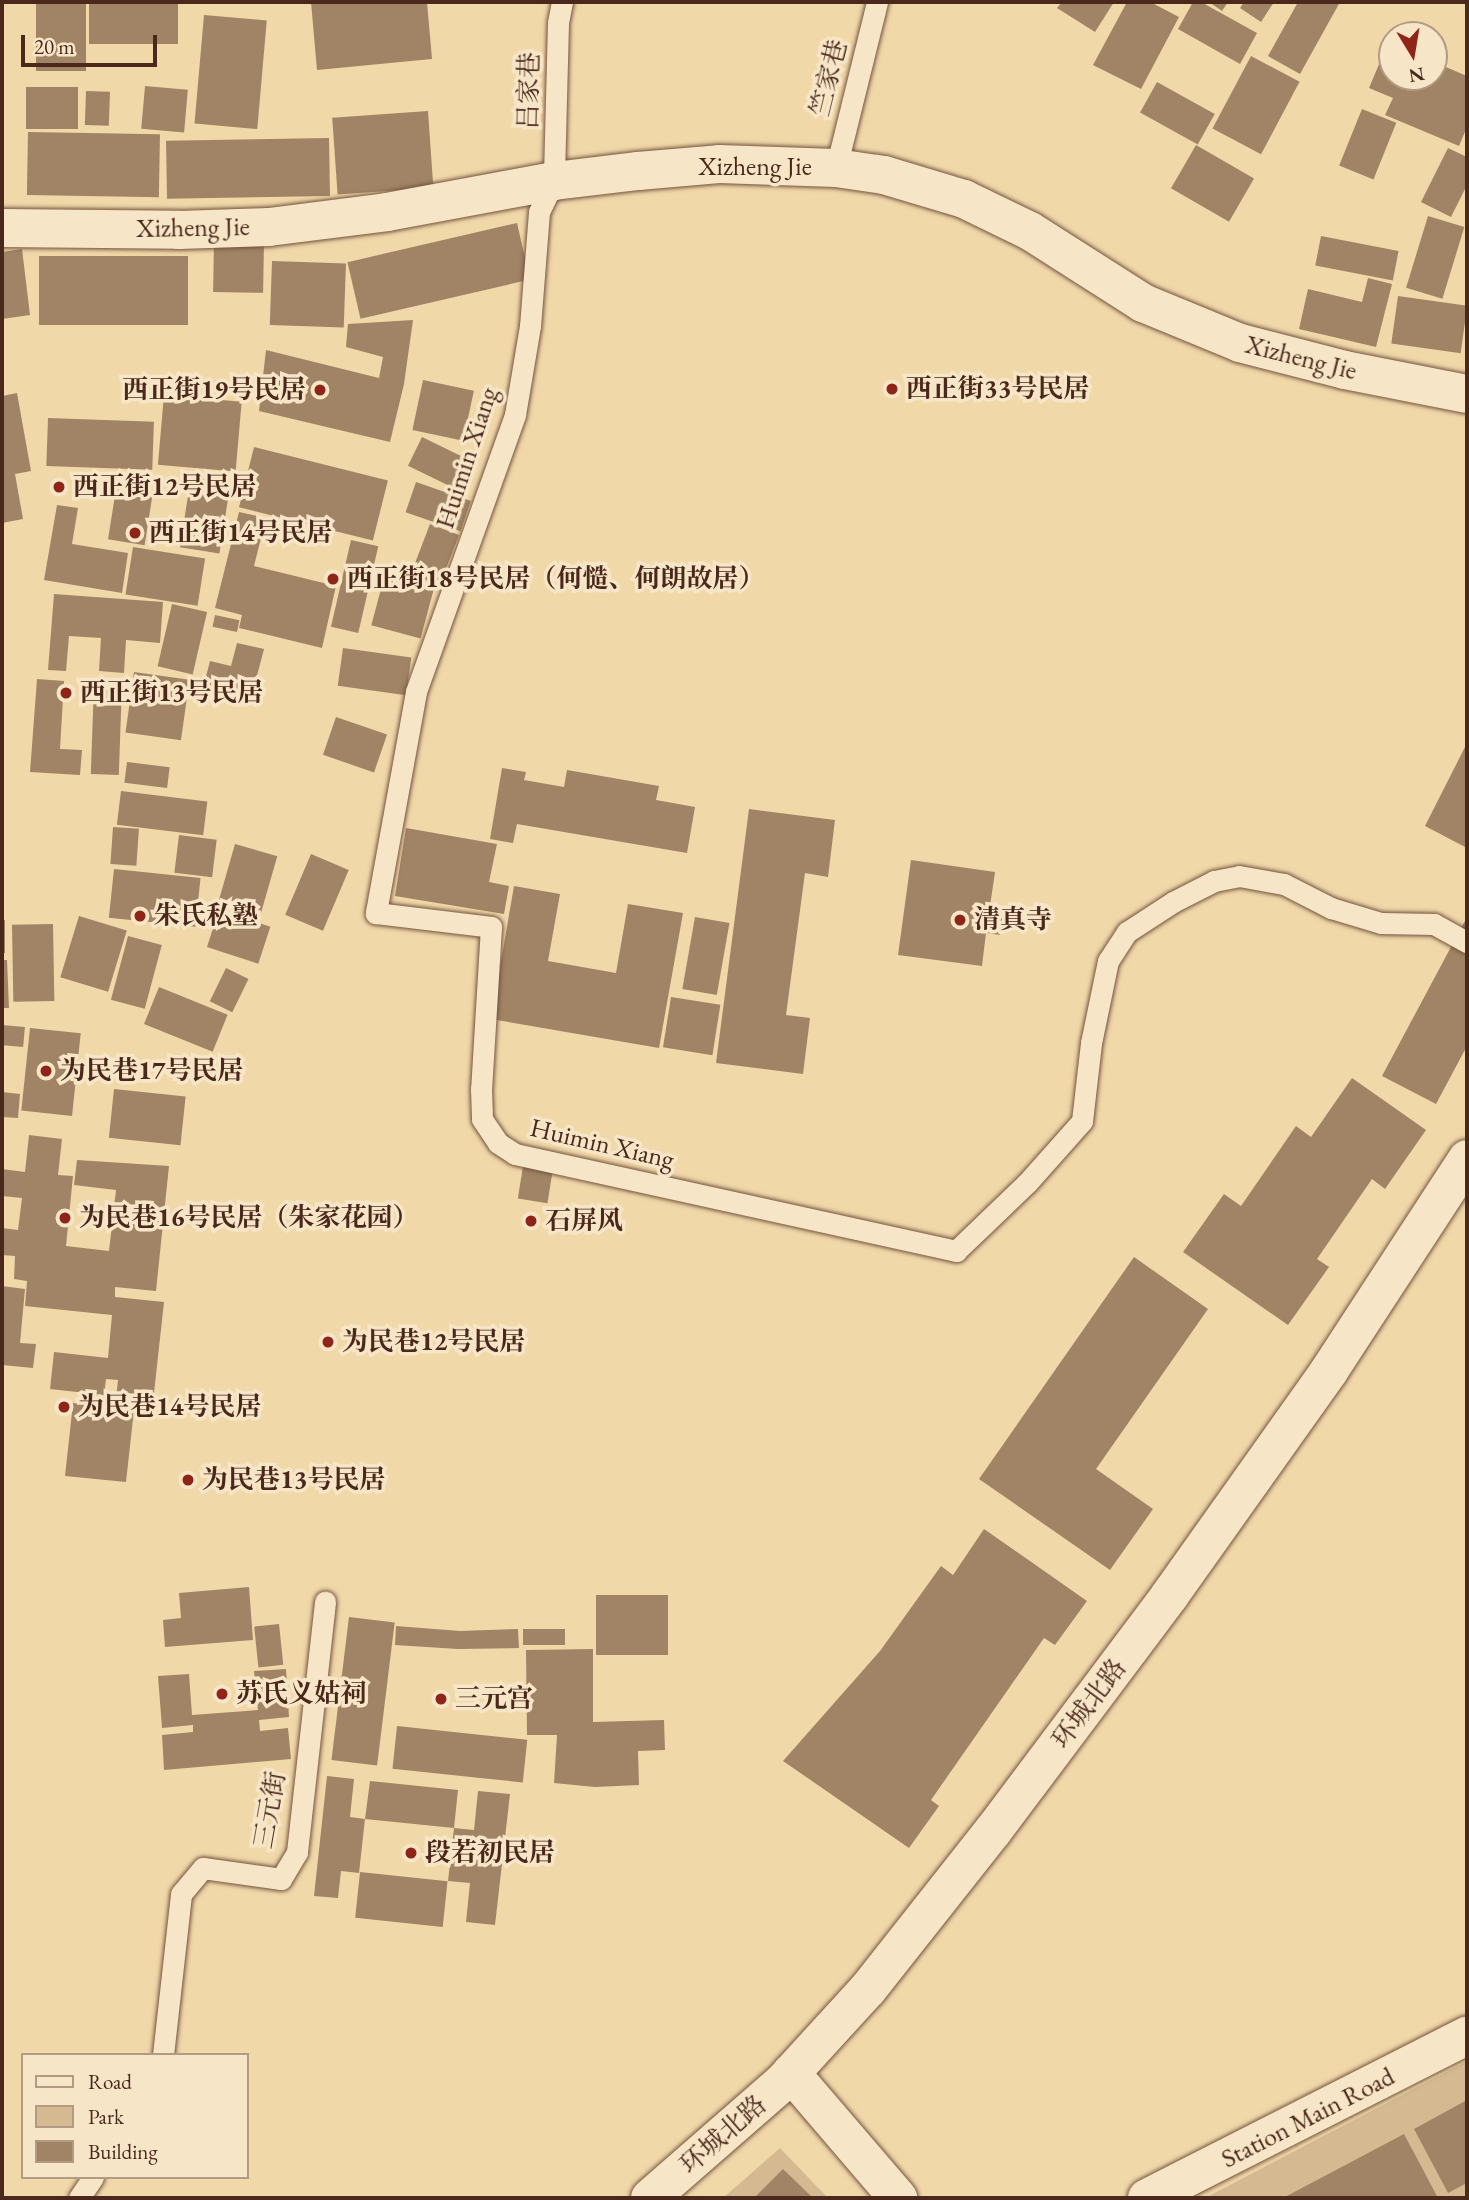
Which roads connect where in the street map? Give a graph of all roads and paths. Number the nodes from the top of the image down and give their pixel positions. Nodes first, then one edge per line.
1 (562, 2) edge
2 (877, 2) edge
3 (836, 168) junction
4 (554, 181) junction
5 (2, 228) edge
6 (1467, 394) edge
7 (1467, 942) edge
8 (1467, 1159) edge
9 (325, 1602) dead end
10 (1467, 2036) edge
11 (163, 2053) edge
12 (791, 2073) junction
13 (92, 2179) edge
14 (79, 2198) edge
15 (650, 2198) edge
16 (898, 2198) edge
17 (1147, 2198) edge

1 - 4 lane, 吕家巷
2 - 3 lane, 竺家巷
3 - 4 street, Xizheng Jie
3 - 6 street, Xizheng Jie
4 - 5 street, Xizheng Jie
4 - 7 lane, Huimin Xiang
8 - 12 street, 环城北路
9 - 11 lane, 三元街
10 - 17 street, Station Main Road
12 - 15 street, 环城北路
12 - 16 street
13 - 14 lane

